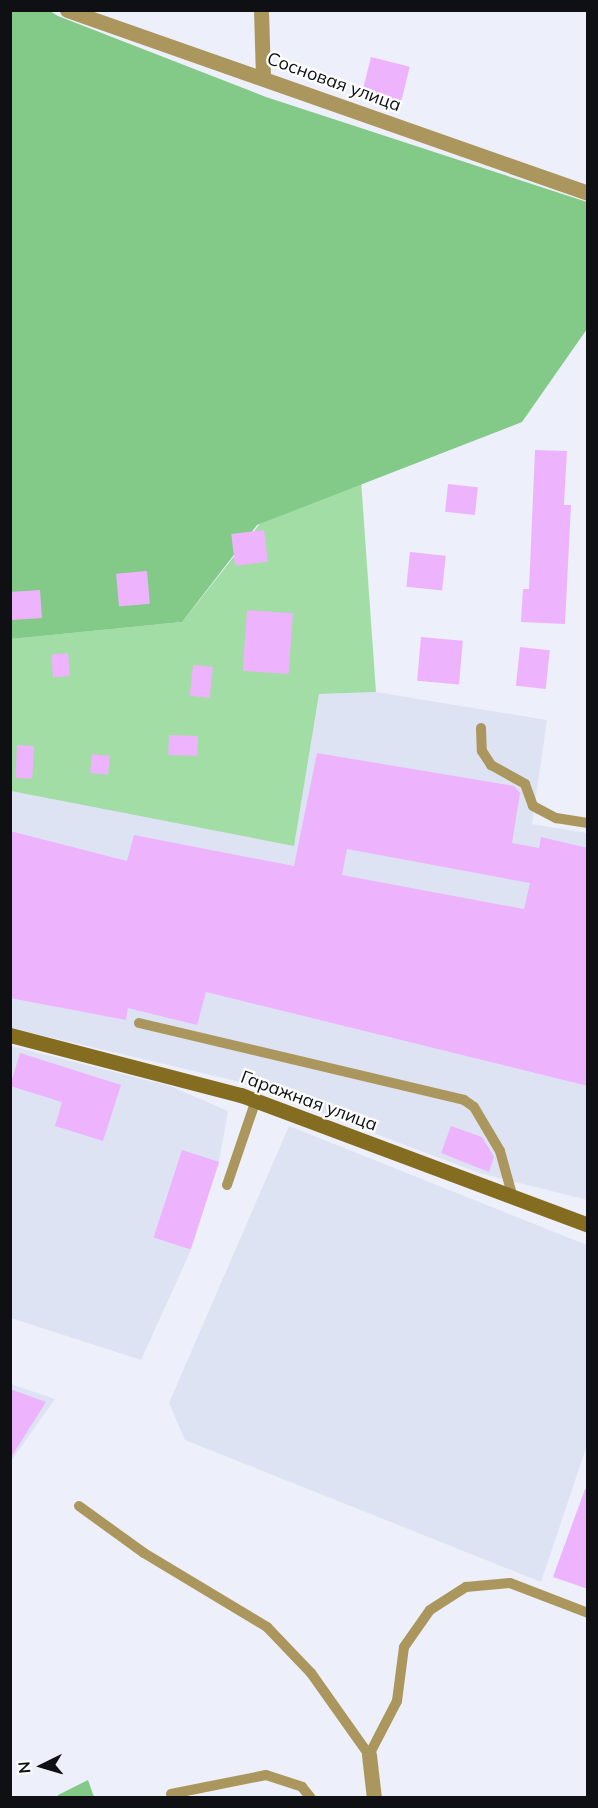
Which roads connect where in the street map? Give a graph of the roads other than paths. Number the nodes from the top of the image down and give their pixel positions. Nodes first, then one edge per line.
1 (67, 10) edge
2 (261, 10) edge
3 (263, 77) junction
4 (588, 193) edge
5 (481, 728) dead end
6 (588, 823) edge
7 (139, 1023) dead end
8 (10, 1035) edge
9 (256, 1100) junction
10 (227, 1185) dead end
11 (513, 1198) junction
12 (588, 1225) edge
13 (79, 1506) dead end
14 (588, 1613) edge
15 (369, 1755) junction
16 (171, 1794) dead end
17 (311, 1797) edge
18 (374, 1797) edge

1 - 3 street, Сосновая улица
2 - 3 street
3 - 4 street, Сосновая улица
5 - 6 lane
7 - 11 lane
8 - 9 street, Гаражная улица
9 - 10 lane
9 - 11 street, Гаражная улица
11 - 12 street, Гаражная улица
13 - 15 lane
14 - 15 lane
15 - 18 street
16 - 17 lane

